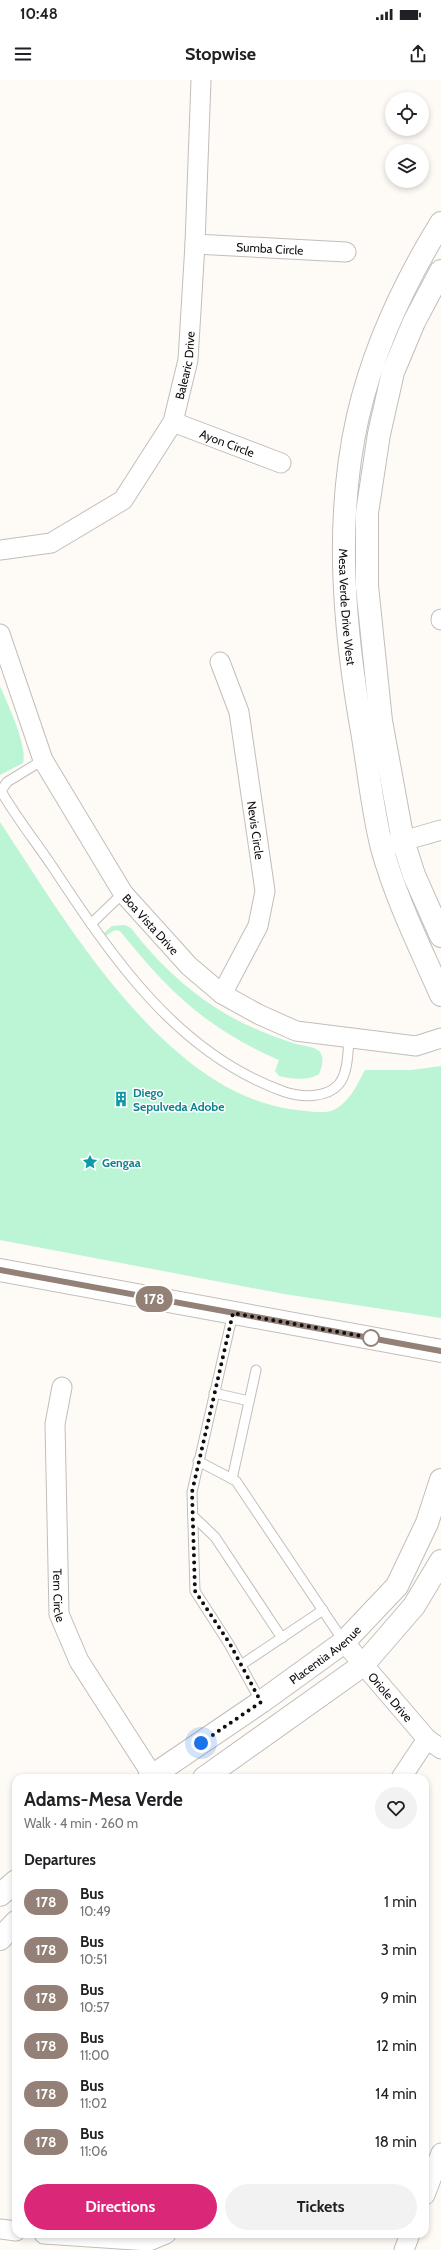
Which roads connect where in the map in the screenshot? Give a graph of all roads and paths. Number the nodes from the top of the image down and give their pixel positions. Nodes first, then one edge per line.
1 (201, 80) edge
2 (441, 223) edge
3 (195, 244) junction
4 (346, 252) dead end
5 (441, 271) edge
6 (174, 422) junction
7 (280, 463) dead end
8 (0, 550) edge
9 (0, 634) edge
10 (220, 662) dead end
11 (43, 760) junction
12 (441, 830) edge
13 (403, 841) junction
14 (382, 847) junction
15 (123, 893) junction
16 (91, 924) junction
17 (441, 936) edge
18 (222, 994) junction
19 (441, 995) edge
20 (349, 1038) junction
21 (441, 1038) edge
22 (0, 1270) edge
23 (233, 1313) junction
24 (441, 1351) edge
25 (256, 1370) dead end
26 (62, 1387) dead end
27 (214, 1393) junction
28 (249, 1401) junction
29 (198, 1461) junction
30 (232, 1479) junction
31 (441, 1480) edge
32 (193, 1516) junction
33 (441, 1561) edge
34 (323, 1610) junction
35 (282, 1638) junction
36 (344, 1642) junction
37 (241, 1665) junction
38 (363, 1665) junction
39 (261, 1702) junction
40 (434, 1744) edge
41 (150, 1774) edge
42 (156, 1774) edge
43 (210, 1774) edge
44 (405, 1774) edge
45 (12, 1884) edge
46 (0, 1895) edge
47 (12, 1926) edge
48 (0, 1939) edge
49 (441, 2153) edge
50 (429, 2184) edge
51 (0, 2229) edge
52 (12, 2230) edge
53 (113, 2238) edge
54 (154, 2238) edge
55 (408, 2238) edge
56 (404, 2250) edge

1 - 3 street, Balearic Drive
2 - 14 street, Mesa Verde Drive West
3 - 4 street, Sumba Circle
3 - 6 street, Balearic Drive
5 - 13 street, Mesa Verde Drive West
6 - 7 street, Ayon Circle
6 - 8 street, Balearic Drive
9 - 11 street, Boa Vista Drive
10 - 18 street, Nevis Circle
11 - 15 street, Boa Vista Drive
11 - 16 lane
12 - 13 street
13 - 14 street
13 - 17 street, Mesa Verde Drive West
14 - 19 street, Mesa Verde Drive West
15 - 16 lane
15 - 18 street, Boa Vista Drive
16 - 20 lane
18 - 20 street, Boa Vista Drive
20 - 21 street, Boa Vista Drive
22 - 23 street
23 - 24 street
23 - 27 lane
25 - 28 lane
26 - 41 street, Tern Circle
27 - 28 lane
27 - 29 lane
28 - 30 lane
29 - 30 lane
29 - 32 lane
30 - 34 lane
31 - 36 street, Placentia Avenue
32 - 35 lane
32 - 37 lane
33 - 38 street
34 - 35 lane
34 - 36 lane
35 - 37 lane
36 - 38 street, Oriole Drive
36 - 39 street, Placentia Avenue
37 - 39 lane
38 - 40 street, Oriole Drive
38 - 43 street
39 - 42 street, Placentia Avenue
40 - 44 street
45 - 46 street
47 - 48 street
49 - 50 street
51 - 52 street
53 - 54 street
55 - 56 street

